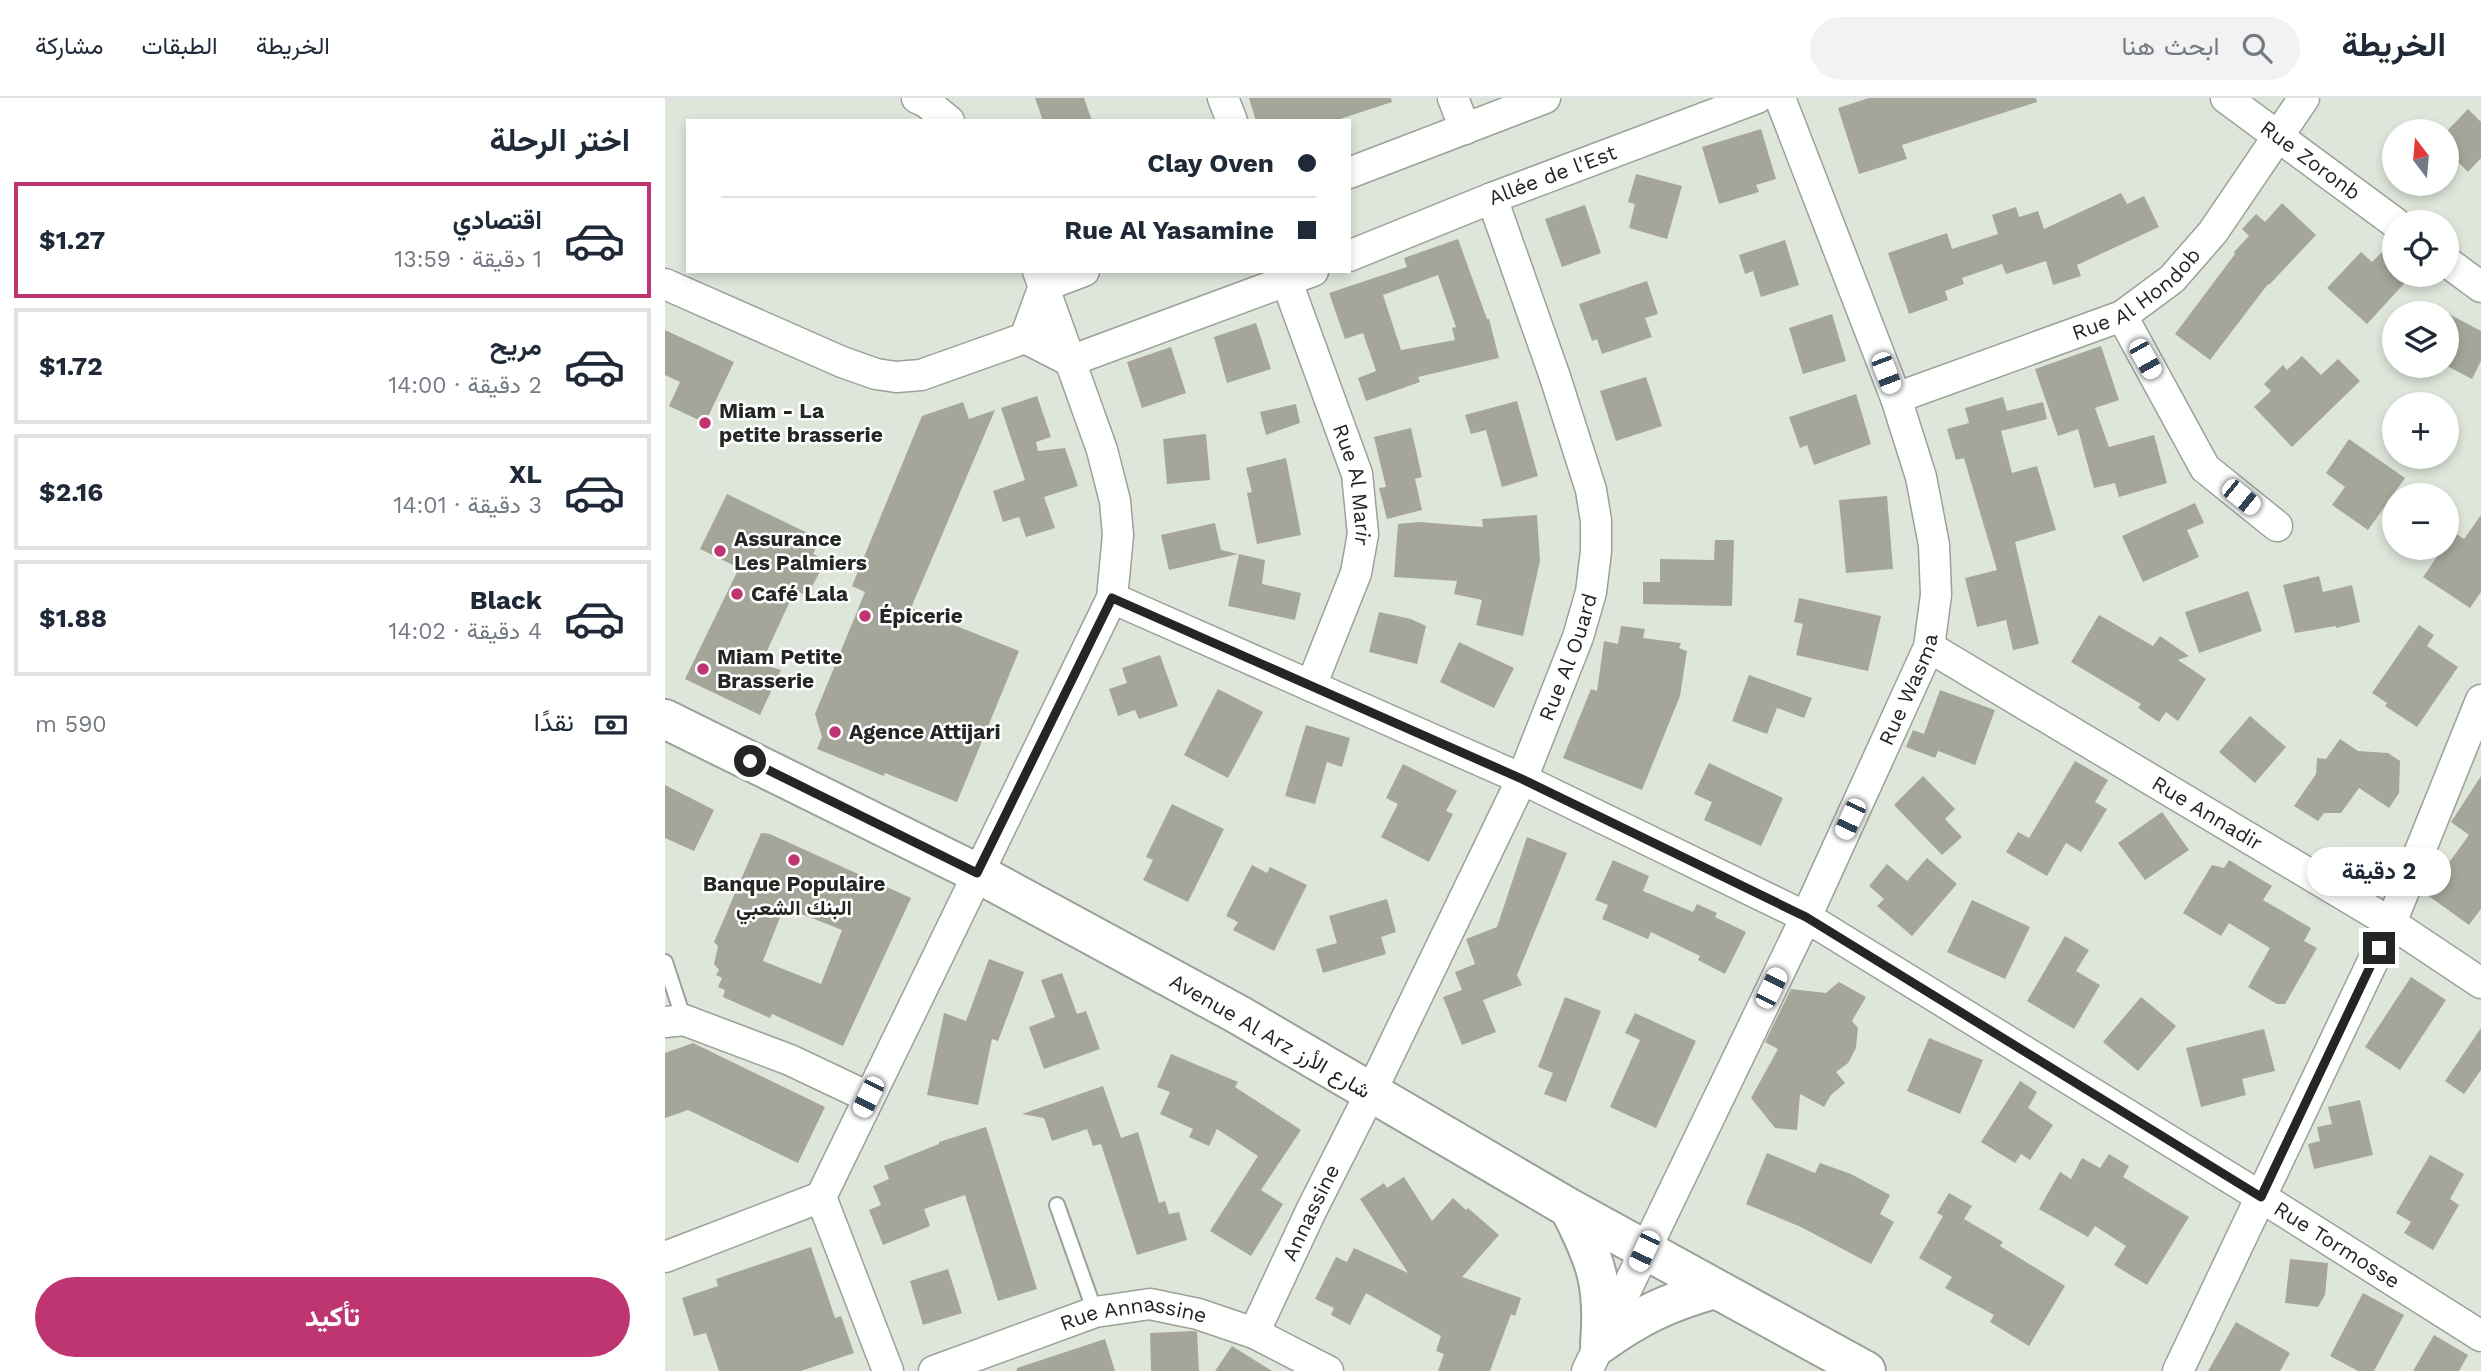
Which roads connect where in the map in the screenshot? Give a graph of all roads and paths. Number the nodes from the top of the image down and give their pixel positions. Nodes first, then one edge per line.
1 (1223, 98) edge
2 (1453, 98) edge
3 (1545, 98) edge
4 (1757, 98) edge
5 (1780, 98) edge
6 (2226, 98) edge
7 (2304, 98) edge
8 (923, 99) edge
9 (947, 119) edge
10 (1231, 119) edge
11 (1465, 129) junction
12 (2279, 136) junction
13 (1351, 172) edge
14 (1492, 198) junction
15 (2382, 213) edge
16 (1351, 255) edge
17 (2459, 271) edge
18 (1073, 273) edge
19 (1300, 276) edge
20 (1041, 279) edge
21 (665, 284) edge
22 (2481, 288) edge
23 (2122, 316) junction
24 (1025, 338) junction
25 (1070, 361) junction
26 (1896, 398) junction
27 (2277, 526) dead end
28 (1112, 598) junction
29 (1929, 647) junction
30 (1311, 686) junction
31 (2481, 700) edge
32 (665, 719) edge
33 (1522, 779) junction
34 (977, 873) junction
35 (1806, 917) junction
36 (2391, 923) junction
37 (665, 962) edge
38 (2481, 983) edge
39 (675, 1021) edge
40 (1370, 1094) junction
41 (868, 1097) junction
42 (821, 1197) junction
43 (2261, 1197) junction
44 (1057, 1205) dead end
45 (1569, 1208) junction
46 (1644, 1251) junction
47 (665, 1257) edge
48 (1715, 1289) junction
49 (1094, 1312) junction
50 (1254, 1333) junction
51 (2481, 1336) edge
52 (1593, 1357) edge
53 (888, 1371) edge
54 (934, 1371) edge
55 (1328, 1371) edge
56 (1866, 1371) edge
57 (2178, 1371) edge

1 - 10 street
2 - 11 street
3 - 11 street
4 - 14 street, Allée de l'Est
5 - 26 street, Rue Wasma
6 - 12 street, Rue Zoronb
7 - 12 street, Rue Al Hondob
8 - 9 street
11 - 13 street
12 - 15 street, Rue Zoronb
12 - 23 street, Rue Al Hondob
14 - 16 street, Allée de l'Est
14 - 33 street, Rue Al Ouard
17 - 22 street
18 - 20 street
19 - 25 street
19 - 30 street, Rue Al Marir
20 - 24 street
20 - 25 street
21 - 24 street
23 - 26 street, Rue Al Hondob
23 - 27 street
24 - 25 street
25 - 28 street
26 - 29 street, Rue Wasma
28 - 30 street, Rue Tormosse
28 - 34 street
29 - 35 street, Rue Wasma
29 - 36 street, Rue Annadir
30 - 33 street, Rue Tormosse
31 - 36 street
32 - 34 street, Avenue Al Arz شارع الأرز
33 - 35 street, Rue Tormosse
33 - 40 street, Rue Al Ouard
34 - 40 street, Avenue Al Arz شارع الأرز
34 - 41 street
35 - 43 street, Rue Tormosse
35 - 46 street, Rue Wasma
36 - 38 street, Rue Annadir
36 - 43 street
37 - 39 lane
39 - 41 street
40 - 45 street, Avenue Al Arz شارع الأرز
40 - 50 street, Annassine
41 - 42 street
42 - 47 street
42 - 53 street
43 - 51 street, Rue Tormosse
43 - 57 street
44 - 49 lane
45 - 46 street, Avenue Al Arz شارع الأرز
45 - 52 street
46 - 48 street, Avenue Al Arz شارع الأرز
46 - 52 street, Rue Wasma
48 - 52 street
48 - 56 street, Avenue Al Arz شارع الأرز
49 - 50 street, Rue Annassine
49 - 54 street, Rue Annassine
50 - 55 street, Rue Annassine

